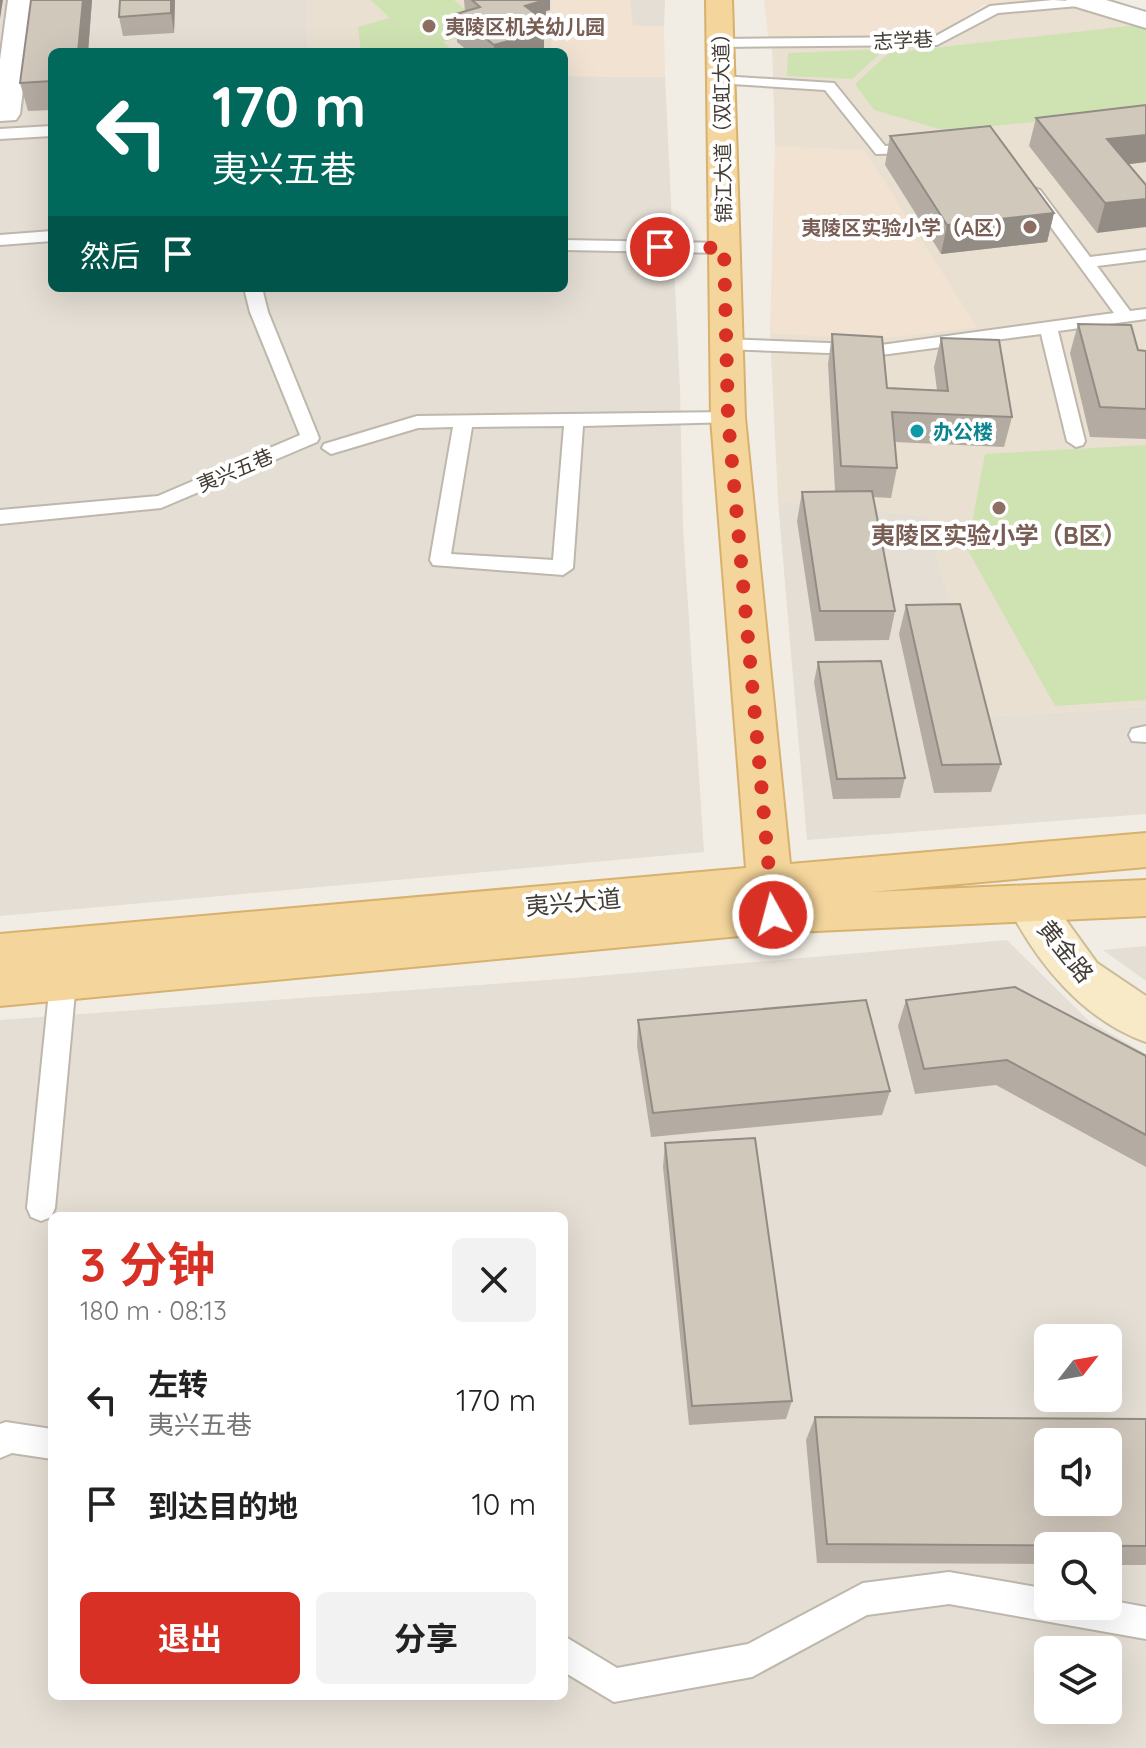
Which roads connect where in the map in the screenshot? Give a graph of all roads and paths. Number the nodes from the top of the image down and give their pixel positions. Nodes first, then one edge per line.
1 (21, 0) edge
2 (719, 0) edge
3 (1078, 1) edge
4 (1146, 20) edge
5 (720, 43) junction
6 (721, 80) junction
7 (3, 124) edge
8 (48, 130) edge
9 (938, 146) edge
10 (1023, 178) edge
11 (48, 236) edge
12 (0, 240) edge
13 (568, 245) edge
14 (724, 248) junction
15 (1146, 255) edge
16 (1086, 262) junction
17 (254, 292) edge
18 (1146, 314) edge
19 (1126, 317) junction
20 (1048, 327) junction
21 (725, 344) junction
22 (728, 418) junction
23 (464, 420) junction
24 (574, 422) junction
25 (1076, 441) dead end
26 (331, 448) dead end
27 (0, 517) edge
28 (1146, 850) edge
29 (1146, 898) edge
30 (771, 900) junction
31 (1029, 904) junction
32 (0, 953) edge
33 (63, 982) junction
34 (0, 986) edge
35 (1146, 1022) edge
36 (41, 1208) dead end
37 (0, 1443) edge
38 (48, 1443) edge
39 (1034, 1603) edge
40 (1122, 1619) edge
41 (1146, 1623) edge
42 (568, 1656) edge

1 - 7 street
2 - 5 main road, 锦江大道（双虹大道）
3 - 4 street
3 - 5 lane, 志学巷
5 - 6 main road, 锦江大道（双虹大道）
6 - 9 lane
6 - 14 main road, 锦江大道（双虹大道）
7 - 8 lane
10 - 16 lane
11 - 12 lane
13 - 14 lane
14 - 21 main road, 锦江大道（双虹大道）
15 - 16 lane
16 - 19 lane
17 - 27 lane, 夷兴五巷
18 - 19 lane
19 - 20 lane
20 - 21 lane
20 - 25 lane
21 - 22 main road, 锦江大道（双虹大道）
22 - 24 lane
22 - 30 main road, 锦江大道（双虹大道）
23 - 24 lane
23 - 24 lane
23 - 26 lane
28 - 30 main road, 夷兴大道
29 - 31 main road, 夷兴大道
30 - 31 main road, 夷兴大道
30 - 32 main road, 夷兴大道
30 - 33 main road, 夷兴大道
31 - 35 main road, 黄金路
33 - 34 main road, 夷兴大道
33 - 36 lane
37 - 38 lane
39 - 42 lane
40 - 41 lane

